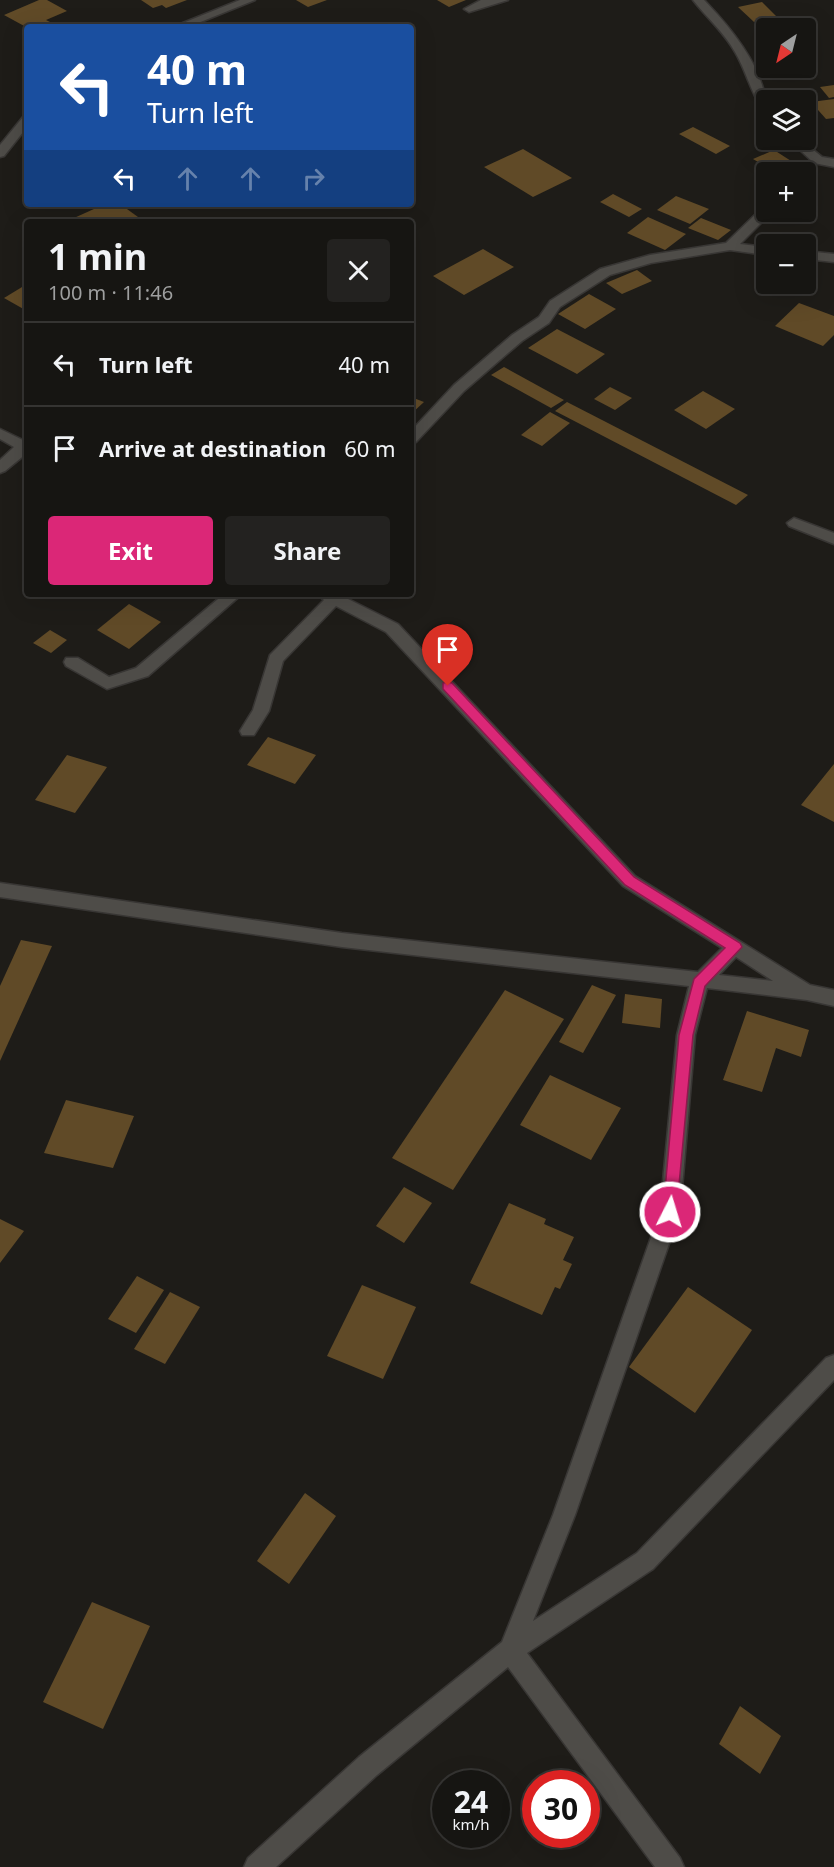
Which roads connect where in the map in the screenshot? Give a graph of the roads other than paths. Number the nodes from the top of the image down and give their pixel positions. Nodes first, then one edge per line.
1 (250, 0) edge
2 (503, 0) edge
3 (698, 0) edge
4 (469, 9) dead end
5 (186, 24) edge
6 (757, 90) edge
7 (24, 122) edge
8 (804, 150) edge
9 (0, 153) edge
10 (834, 164) edge
11 (756, 221) edge
12 (730, 246) junction
13 (756, 249) edge
14 (816, 256) edge
15 (834, 258) edge
16 (0, 433) edge
17 (414, 436) edge
18 (24, 446) edge
19 (24, 448) edge
20 (0, 468) edge
21 (794, 523) dead end
22 (834, 538) edge
23 (230, 597) edge
24 (329, 597) edge
25 (332, 597) edge
26 (72, 662) dead end
27 (248, 731) dead end
28 (0, 890) edge
29 (735, 947) junction
30 (702, 980) junction
31 (807, 992) junction
32 (834, 998) edge
33 (834, 1365) edge
34 (510, 1650) junction
35 (257, 1867) edge
36 (671, 1867) edge

1 - 5 street
2 - 4 street
3 - 6 street
7 - 9 street
8 - 10 street
11 - 12 street
12 - 13 street
12 - 17 street
14 - 15 street
16 - 18 street
19 - 20 street
21 - 22 street
23 - 26 street
24 - 27 street
25 - 29 street
28 - 30 street
29 - 30 street
29 - 31 street
30 - 31 street
30 - 34 street
31 - 32 street
33 - 34 street
34 - 35 street
34 - 36 street

